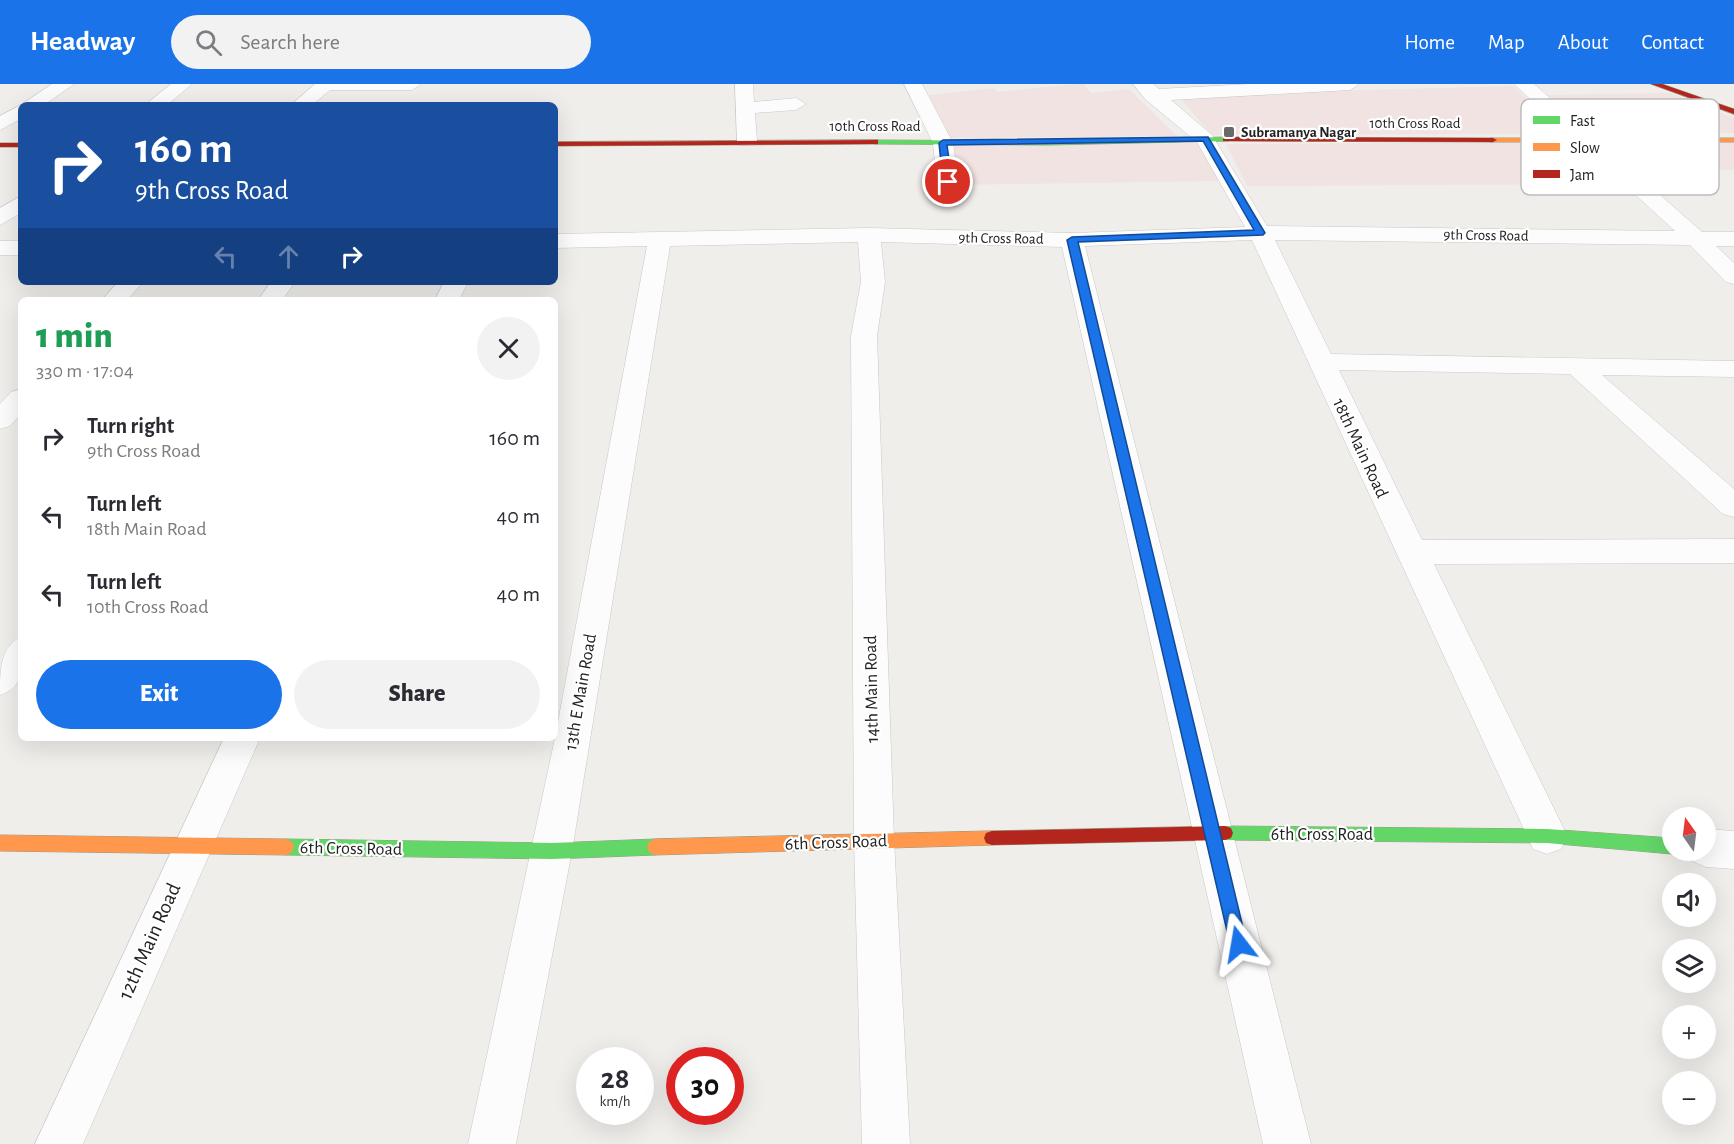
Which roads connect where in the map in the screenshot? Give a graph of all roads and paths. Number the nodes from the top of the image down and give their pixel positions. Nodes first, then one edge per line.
1 (65, 84) edge
2 (183, 84) edge
3 (412, 84) edge
4 (744, 84) edge
5 (913, 84) edge
6 (1350, 84) edge
7 (1523, 84) edge
8 (1655, 84) edge
9 (325, 85) edge
10 (1246, 87) edge
11 (1147, 90) edge
12 (1540, 99) edge
13 (1697, 99) edge
14 (36, 102) edge
15 (159, 102) edge
16 (305, 102) edge
17 (796, 104) dead end
18 (1719, 107) edge
19 (745, 108) junction
20 (1734, 112) edge
21 (18, 113) edge
22 (0, 124) edge
23 (1205, 139) junction
24 (1719, 140) edge
25 (1734, 140) edge
26 (747, 141) junction
27 (1521, 141) edge
28 (943, 143) junction
29 (558, 144) edge
30 (0, 145) edge
31 (18, 145) edge
32 (1648, 195) edge
33 (950, 201) dead end
34 (18, 205) edge
35 (0, 219) edge
36 (1260, 233) junction
37 (869, 235) junction
38 (660, 238) junction
39 (1696, 238) junction
40 (1734, 239) edge
41 (1072, 240) junction
42 (558, 241) edge
43 (0, 248) edge
44 (18, 248) edge
45 (1734, 277) edge
46 (128, 285) edge
47 (117, 297) edge
48 (1321, 362) junction
49 (1576, 366) junction
50 (1734, 369) edge
51 (18, 401) edge
52 (0, 420) edge
53 (1734, 506) edge
54 (1734, 551) edge
55 (1411, 552) junction
56 (18, 655) edge
57 (0, 681) edge
58 (241, 741) edge
59 (1212, 833) junction
60 (1547, 836) junction
61 (874, 840) junction
62 (0, 843) edge
63 (1662, 845) edge
64 (191, 846) junction
65 (552, 851) junction
66 (59, 1144) edge
67 (492, 1144) edge
68 (886, 1144) edge
69 (1287, 1144) edge

1 - 14 street
2 - 15 street
3 - 9 street
4 - 19 street
5 - 28 street
6 - 10 street
7 - 12 street
8 - 13 street
9 - 16 street
10 - 11 street
11 - 23 street, 18th Main Road
17 - 19 street
18 - 20 street
19 - 26 street
21 - 22 street
23 - 27 street, 10th Cross Road
23 - 28 street, 10th Cross Road
23 - 36 street, 18th Main Road
24 - 25 street, 10th Cross Road
26 - 28 street, 10th Cross Road
26 - 29 street, 10th Cross Road
28 - 33 street
30 - 31 street
32 - 39 street
34 - 35 street
36 - 39 street, 9th Cross Road
36 - 41 street, 9th Cross Road
36 - 48 street, 18th Main Road
37 - 38 street, 9th Cross Road
37 - 41 street, 9th Cross Road
37 - 61 street, 14th Main Road
38 - 42 street, 9th Cross Road
38 - 65 street, 13th E Main Road
39 - 40 street, 9th Cross Road
39 - 45 street
41 - 59 street
43 - 44 street
46 - 47 street
48 - 49 street
48 - 55 street, 18th Main Road
49 - 50 street
49 - 53 street
51 - 52 street
54 - 55 street
55 - 60 street, 18th Main Road
56 - 57 street
58 - 64 street, 12th Main Road
59 - 60 street, 6th Cross Road
59 - 61 street, 6th Cross Road
59 - 69 street
60 - 63 street, 6th Cross Road
61 - 65 street, 6th Cross Road
61 - 68 street, 14th Main Road
62 - 64 street, 6th Cross Road
64 - 65 street, 6th Cross Road
64 - 66 street, 12th Main Road
65 - 67 street, 13th E Main Road

